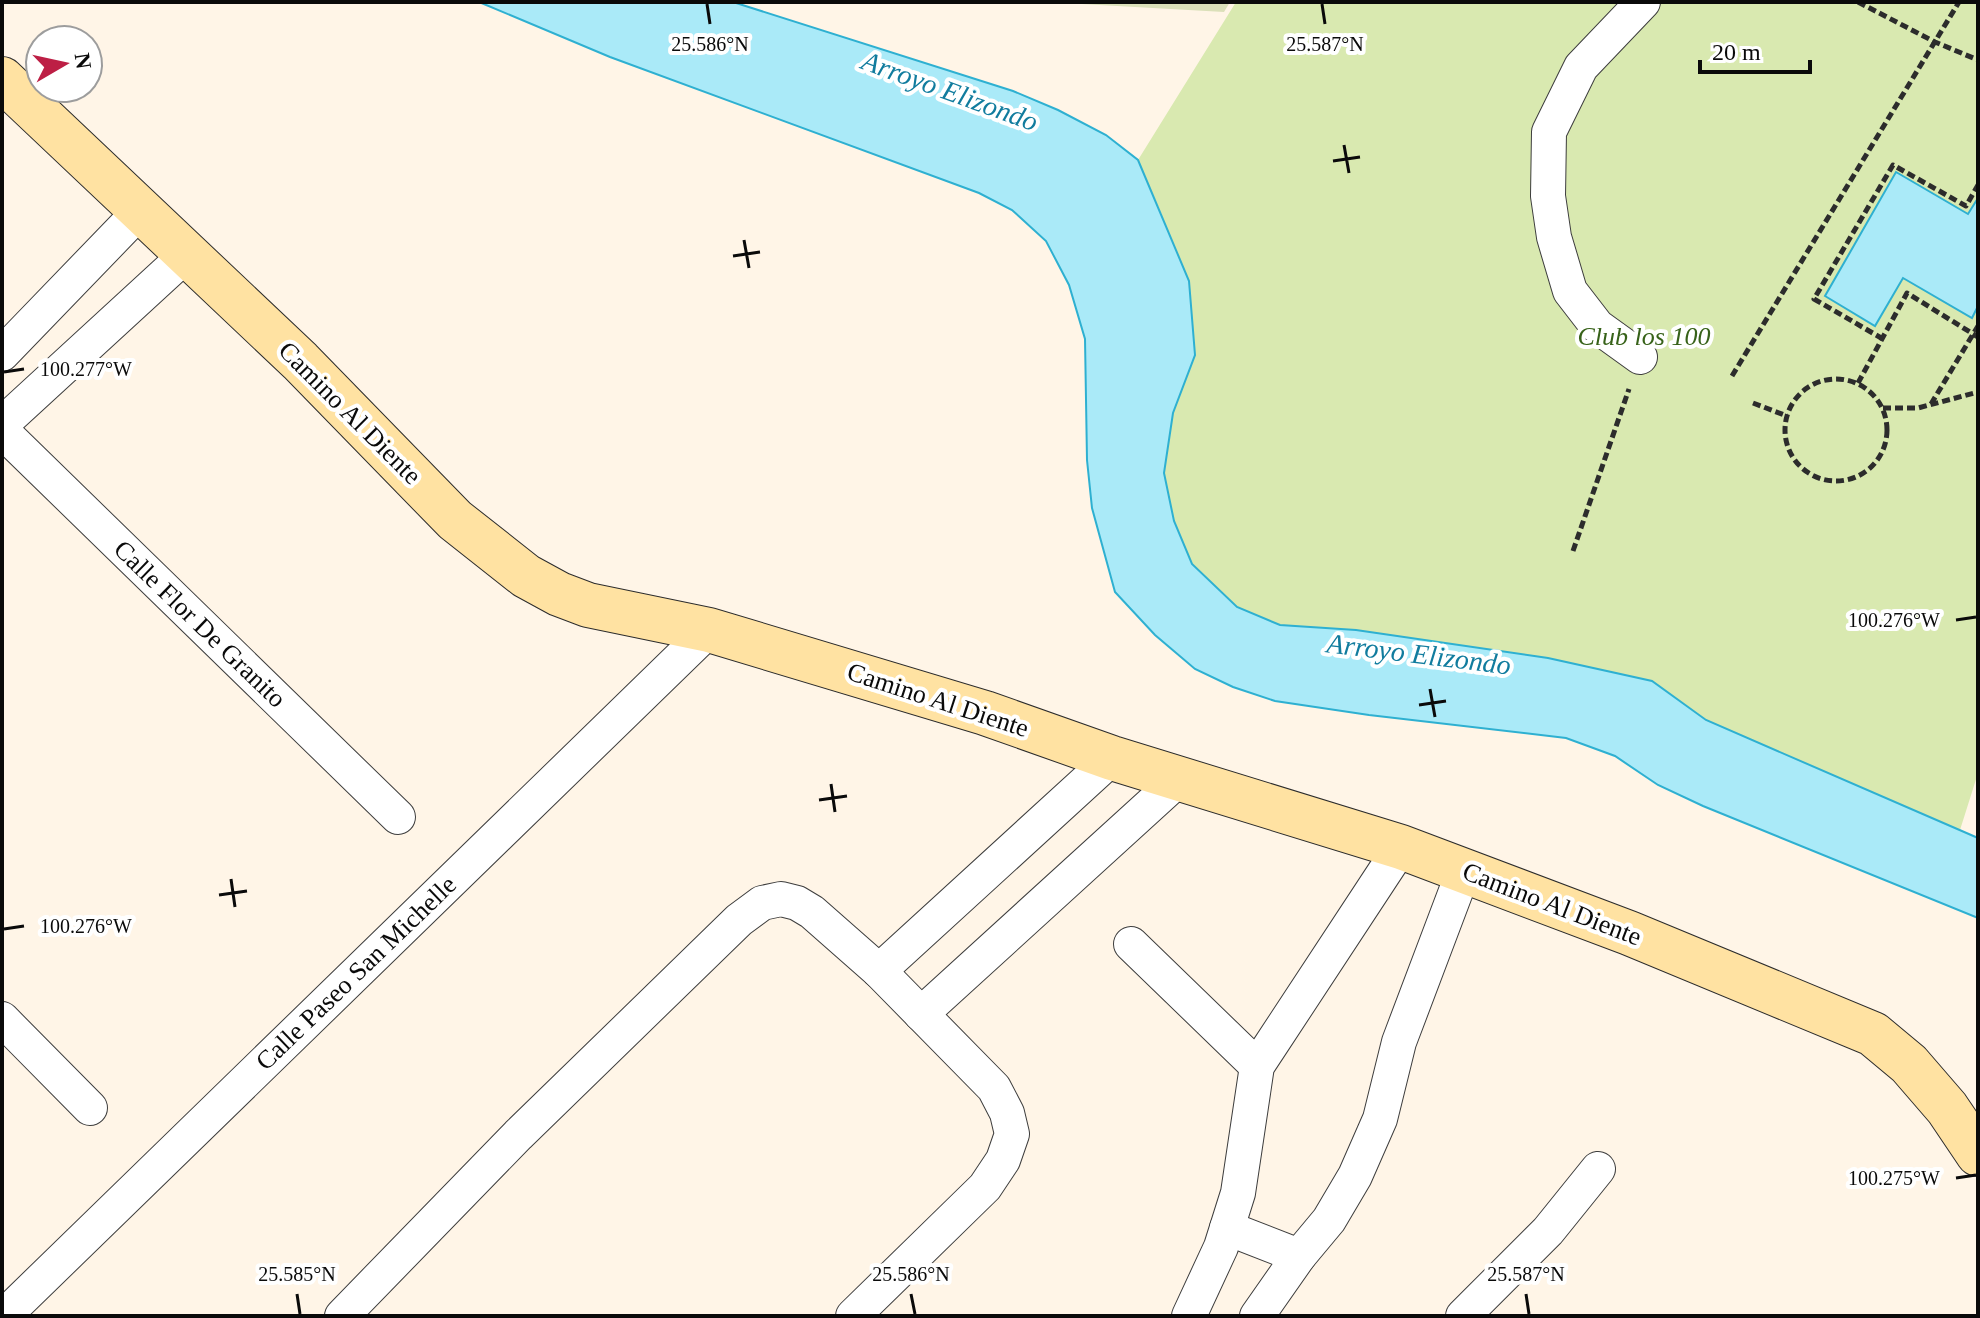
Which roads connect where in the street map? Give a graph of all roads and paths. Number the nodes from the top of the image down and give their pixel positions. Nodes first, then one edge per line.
1 (1643, 2) edge
2 (1858, 2) edge
3 (1959, 2) edge
4 (1935, 42) junction
5 (1978, 60) edge
6 (2, 79) edge
7 (1978, 185) edge
8 (141, 210) junction
9 (186, 255) junction
10 (1978, 326) edge
11 (1976, 336) edge
12 (1883, 339) junction
13 (2, 354) edge
14 (1640, 357) joint
15 (1732, 376) dead end
16 (1858, 383) junction
17 (1978, 392) edge
18 (1753, 403) dead end
19 (1931, 404) junction
20 (1883, 408) junction
21 (1787, 416) junction
22 (2, 424) edge
23 (2, 431) edge
24 (1573, 551) dead end
25 (709, 630) junction
26 (1112, 758) junction
27 (1179, 779) junction
28 (398, 817) dead end
29 (1401, 847) junction
30 (1464, 870) junction
31 (1131, 944) dead end
32 (879, 971) junction
33 (921, 1014) junction
34 (2, 1019) edge
35 (1257, 1066) junction
36 (90, 1108) dead end
37 (1978, 1154) edge
38 (1598, 1169) dead end
39 (1227, 1228) junction
40 (1299, 1256) junction
41 (4, 1316) edge
42 (342, 1316) edge
43 (853, 1316) edge
44 (1189, 1316) edge
45 (1257, 1316) edge
46 (1463, 1316) edge

1 - 14 street
2 - 4 path
3 - 4 path
4 - 5 path
4 - 15 path
6 - 8 street, Camino Al Diente
7 - 12 path
8 - 9 street, Camino Al Diente
8 - 13 street
9 - 22 street
9 - 25 street, Camino Al Diente
10 - 11 path
11 - 12 path
11 - 19 path
12 - 16 path
14 - 24 path
16 - 20 path
16 - 21 path
17 - 19 path
18 - 21 path
19 - 20 path
20 - 21 path
23 - 28 street, Calle Flor De Granito
25 - 26 street, Camino Al Diente
25 - 41 street, Calle Paseo San Michelle
26 - 27 street, Camino Al Diente
26 - 32 street
27 - 29 street, Camino Al Diente
27 - 33 street
29 - 30 street, Camino Al Diente
29 - 35 street
30 - 37 street, Camino Al Diente
30 - 40 street
31 - 35 street
32 - 33 street
32 - 42 street
33 - 43 street
34 - 36 street
35 - 39 street
38 - 46 street
39 - 40 street
39 - 44 street
40 - 45 street

